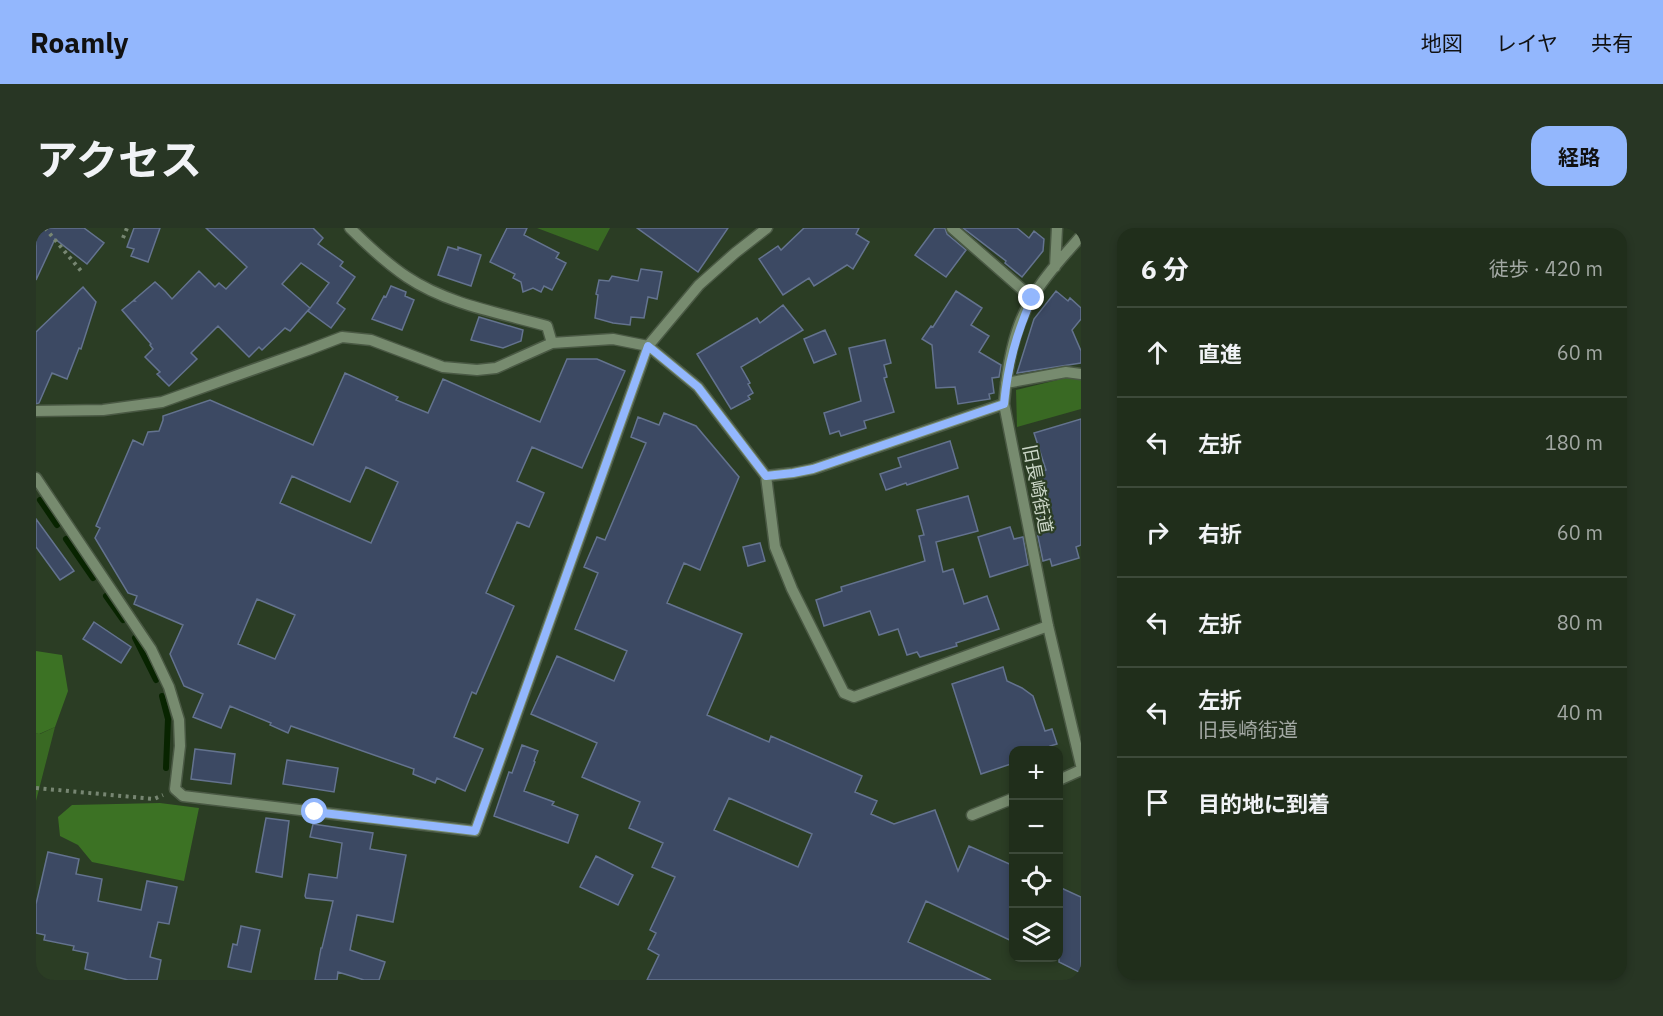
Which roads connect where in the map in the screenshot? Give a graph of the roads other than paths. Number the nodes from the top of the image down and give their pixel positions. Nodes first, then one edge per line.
1 (350, 228) edge
2 (768, 228) edge
3 (952, 228) edge
4 (1057, 228) edge
5 (1081, 236) edge
6 (1054, 267) junction
7 (1032, 298) junction
8 (552, 343) junction
9 (648, 346) junction
10 (1081, 374) edge
11 (1006, 383) junction
12 (1004, 404) junction
13 (36, 411) edge
14 (766, 476) junction
15 (36, 478) edge
16 (1048, 626) junction
17 (1081, 765) edge
18 (1081, 770) edge
19 (1063, 778) edge
20 (1009, 800) edge
21 (972, 815) dead end

1 - 8 street
2 - 9 street
3 - 7 street
4 - 6 street
5 - 6 street, 旧長崎街道
6 - 7 street, 旧長崎街道
7 - 11 street, 旧長崎街道
8 - 9 street
8 - 13 street
9 - 14 street
9 - 15 street
10 - 11 street
11 - 12 street, 旧長崎街道
12 - 14 street
12 - 16 street, 旧長崎街道
14 - 16 street
16 - 17 street, 旧長崎街道
18 - 19 street
20 - 21 street

